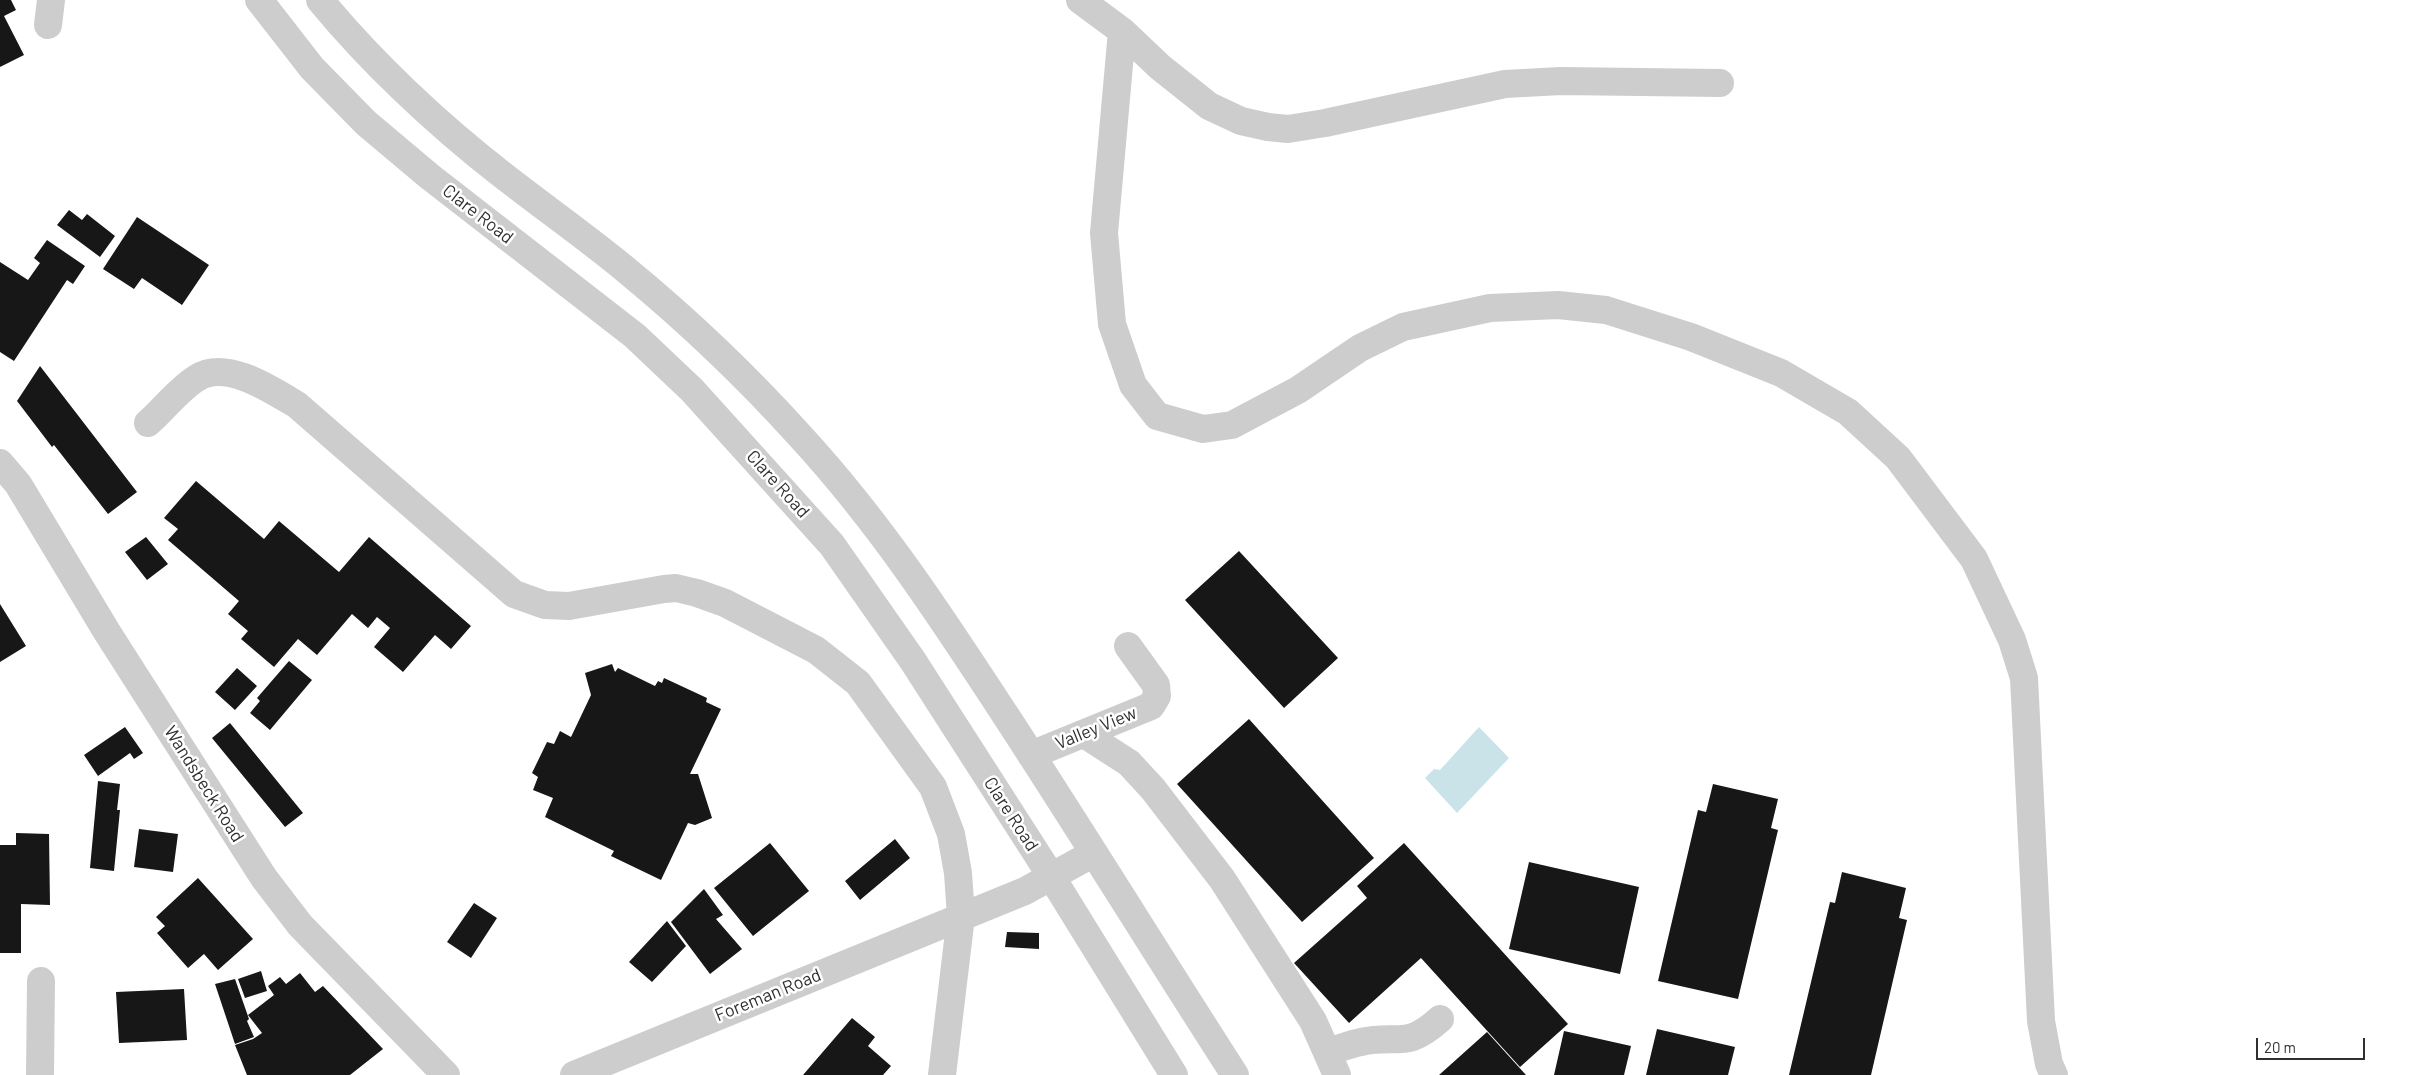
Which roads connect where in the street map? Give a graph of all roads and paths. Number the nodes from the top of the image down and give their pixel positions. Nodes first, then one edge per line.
1 (259, 0) edge
2 (320, 0) edge
3 (1080, 0) edge
4 (1122, 31) junction
5 (1720, 83) dead end
6 (148, 423) dead end
7 (0, 463) edge
8 (1128, 646) dead end
9 (1084, 734) junction
10 (1031, 755) junction
11 (1094, 853) junction
12 (1051, 876) junction
13 (962, 916) junction
14 (41, 981) dead end
15 (1440, 1019) dead end
16 (1332, 1064) edge
17 (615, 1066) edge
18 (40, 1075) edge
19 (446, 1075) edge
20 (574, 1075) edge
21 (942, 1075) edge
22 (1174, 1075) edge
23 (1235, 1075) edge
24 (2054, 1075) edge

1 - 12 street, Clare Road
2 - 10 street
3 - 4 street
4 - 5 street
4 - 24 street
6 - 13 street
7 - 19 street, Wandsbeck Road
8 - 9 street, Valley View
9 - 10 street, Valley View
9 - 16 street
10 - 11 street
11 - 12 street, Foreman Road
11 - 23 street
12 - 13 street, Foreman Road
12 - 22 street, Clare Road
13 - 17 street, Foreman Road
13 - 21 street
14 - 18 street
15 - 16 street
17 - 20 street, Foreman Road

